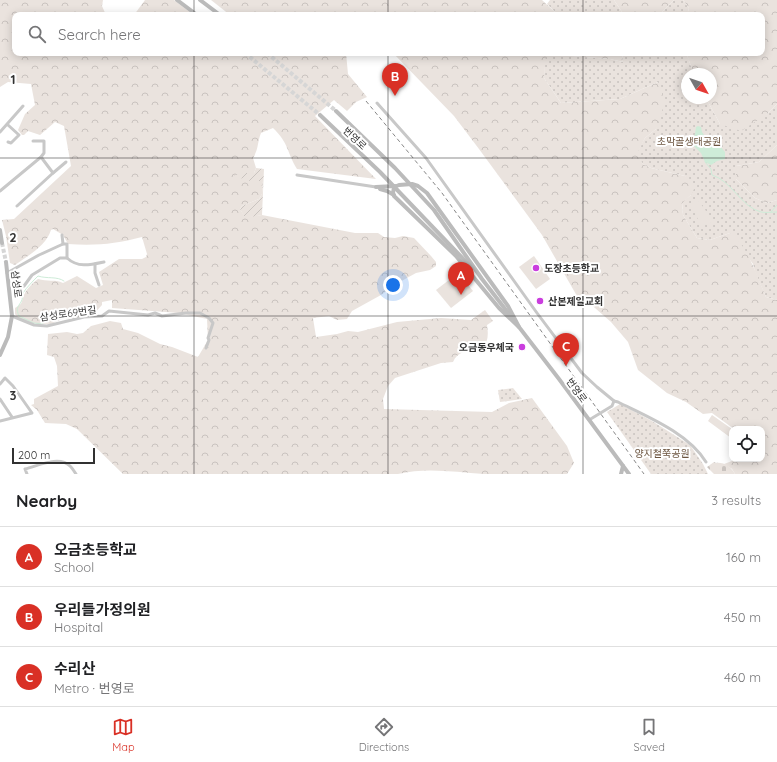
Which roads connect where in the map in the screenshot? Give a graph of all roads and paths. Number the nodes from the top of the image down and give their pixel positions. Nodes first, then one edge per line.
1 (178, 0) edge
2 (200, 0) edge
3 (193, 12) edge
4 (216, 12) edge
5 (377, 103) dead end
6 (23, 106) dead end
7 (336, 111) tunnel mouth
8 (320, 115) tunnel mouth
9 (8, 124) junction
10 (0, 132) edge
11 (33, 141) dead end
12 (8, 142) dead end
13 (41, 157) junction
14 (66, 162) dead end
15 (23, 172) junction
16 (53, 173) junction
17 (297, 175) dead end
18 (26, 176) dead end
19 (399, 185) junction
20 (376, 187) junction
21 (0, 191) edge
22 (394, 196) junction
23 (17, 206) dead end
24 (0, 230) edge
25 (62, 235) dead end
26 (2, 243) dead end
27 (65, 244) junction
28 (67, 258) junction
29 (6, 262) tunnel mouth
30 (104, 262) dead end
31 (95, 264) junction
32 (7, 273) junction
33 (482, 278) junction
34 (99, 285) dead end
35 (19, 296) dead end
36 (12, 316) junction
37 (519, 327) junction
38 (206, 348) dead end
39 (0, 355) edge
40 (0, 384) edge
41 (0, 399) edge
42 (614, 401) junction
43 (12, 417) junction
44 (0, 420) edge
45 (590, 420) junction
46 (706, 462) dead end
47 (623, 466) junction
48 (629, 473) edge
49 (27, 474) edge
50 (76, 474) edge
51 (621, 474) edge

1 - 3 street
2 - 4 street
5 - 42 street
6 - 9 street
7 - 33 street, 번영로
8 - 33 street, 번영로
9 - 10 street
9 - 12 street
11 - 13 street
13 - 15 street
13 - 16 street
14 - 16 street
15 - 18 street
15 - 21 street
16 - 23 street
17 - 20 street
19 - 20 street
19 - 22 street
19 - 37 street
20 - 22 street
22 - 37 street
24 - 26 street
25 - 27 street
27 - 28 street
27 - 32 street
28 - 31 street
28 - 35 street
29 - 32 street, 삼성로
30 - 31 street
31 - 34 street
32 - 36 street, 삼성로
33 - 37 street, 번영로
36 - 38 street, 삼성로69번길
36 - 39 street, 삼성로
37 - 45 street, 번영로
40 - 43 street
41 - 43 street
42 - 45 street
42 - 46 street
43 - 44 street
45 - 47 street, 번영로
47 - 48 street, 번영로
47 - 51 street
49 - 50 street

